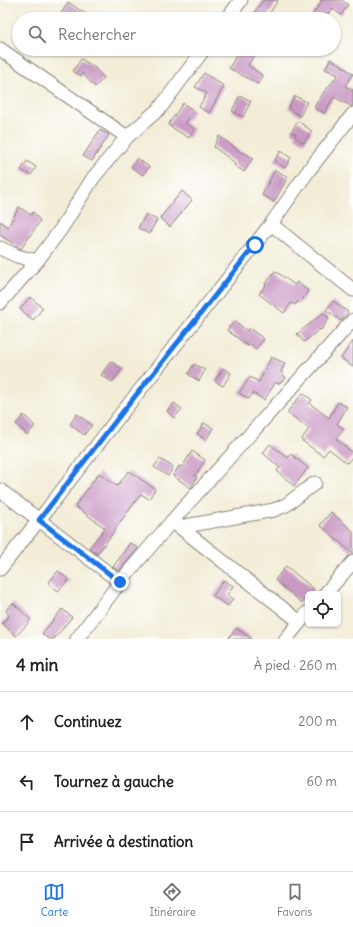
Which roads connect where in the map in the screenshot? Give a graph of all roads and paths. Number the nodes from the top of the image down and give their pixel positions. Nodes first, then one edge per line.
1 (241, 0) edge
2 (232, 12) edge
3 (0, 49) edge
4 (199, 56) edge
5 (353, 114) edge
6 (127, 137) junction
7 (272, 224) junction
8 (0, 248) edge
9 (37, 261) junction
10 (353, 290) edge
11 (0, 303) edge
12 (353, 320) edge
13 (315, 484) dead end
14 (0, 490) edge
15 (39, 520) junction
16 (176, 524) junction
17 (353, 562) edge
18 (0, 569) edge
19 (120, 582) junction
20 (327, 591) edge
21 (304, 617) edge
22 (77, 639) edge
23 (286, 639) edge

1 - 2 street
3 - 6 street
4 - 6 street
5 - 7 street
6 - 9 street
7 - 10 street
7 - 15 street
8 - 9 street
9 - 11 street
12 - 16 street
13 - 16 street
14 - 15 street
15 - 18 street
15 - 19 street
16 - 19 street
16 - 21 street
17 - 20 street
19 - 22 street
21 - 23 street

